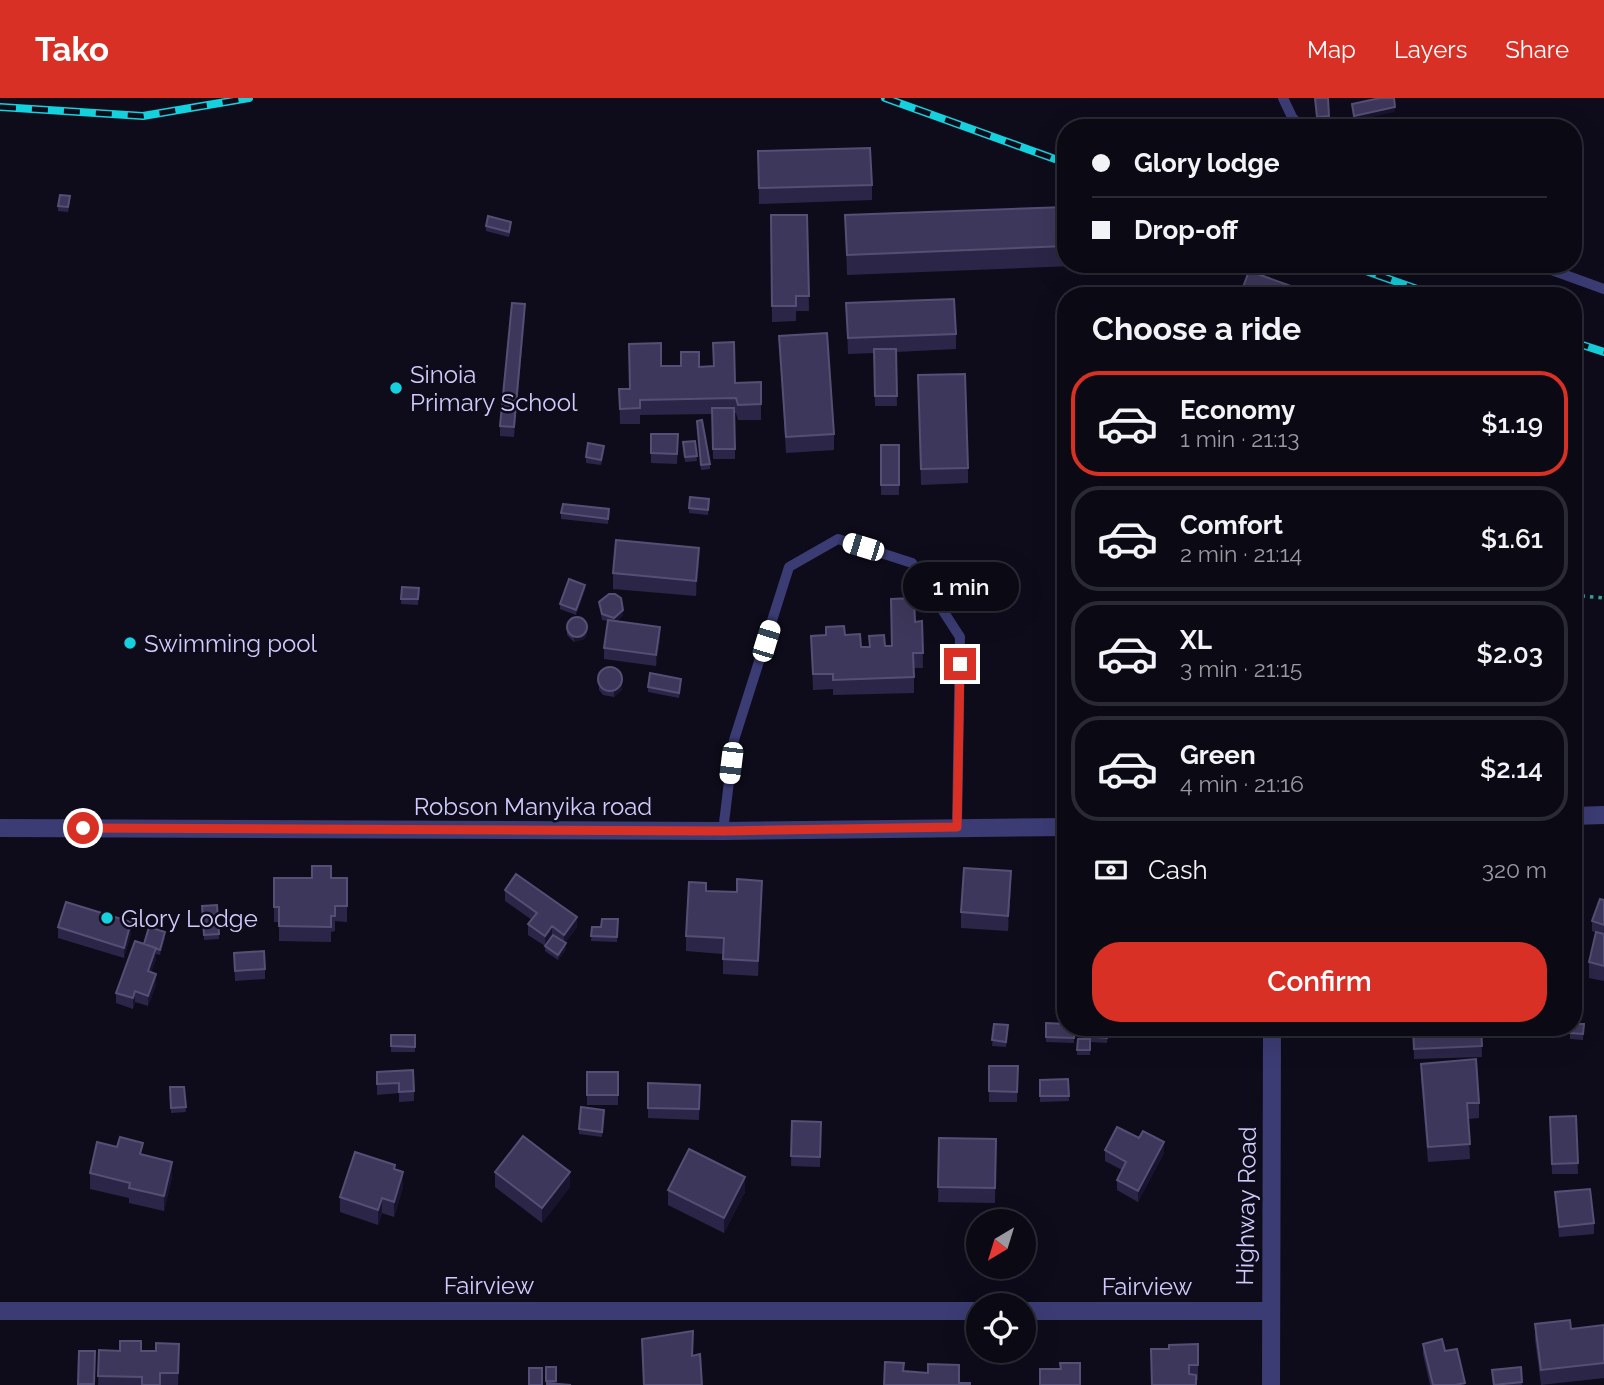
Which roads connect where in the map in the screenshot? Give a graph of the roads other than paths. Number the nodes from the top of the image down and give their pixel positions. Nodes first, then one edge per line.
1 (1283, 98) edge
2 (1294, 119) edge
3 (1560, 273) edge
4 (1604, 289) edge
5 (1582, 816) edge
6 (1604, 816) edge
7 (957, 827) junction
8 (1057, 827) edge
9 (0, 828) edge
10 (723, 831) junction
11 (1272, 1036) edge
12 (0, 1311) edge
13 (966, 1311) edge
14 (1036, 1311) edge
15 (1269, 1311) junction
16 (1271, 1385) edge

1 - 2 lane
3 - 4 lane
5 - 6 street
7 - 8 street, Robson Manyika road
7 - 10 street, Robson Manyika road
7 - 10 lane
9 - 10 street, Robson Manyika road
11 - 15 street, Highway Road
12 - 13 street, Fairview
14 - 15 street, Fairview
15 - 16 street, Highway Road

